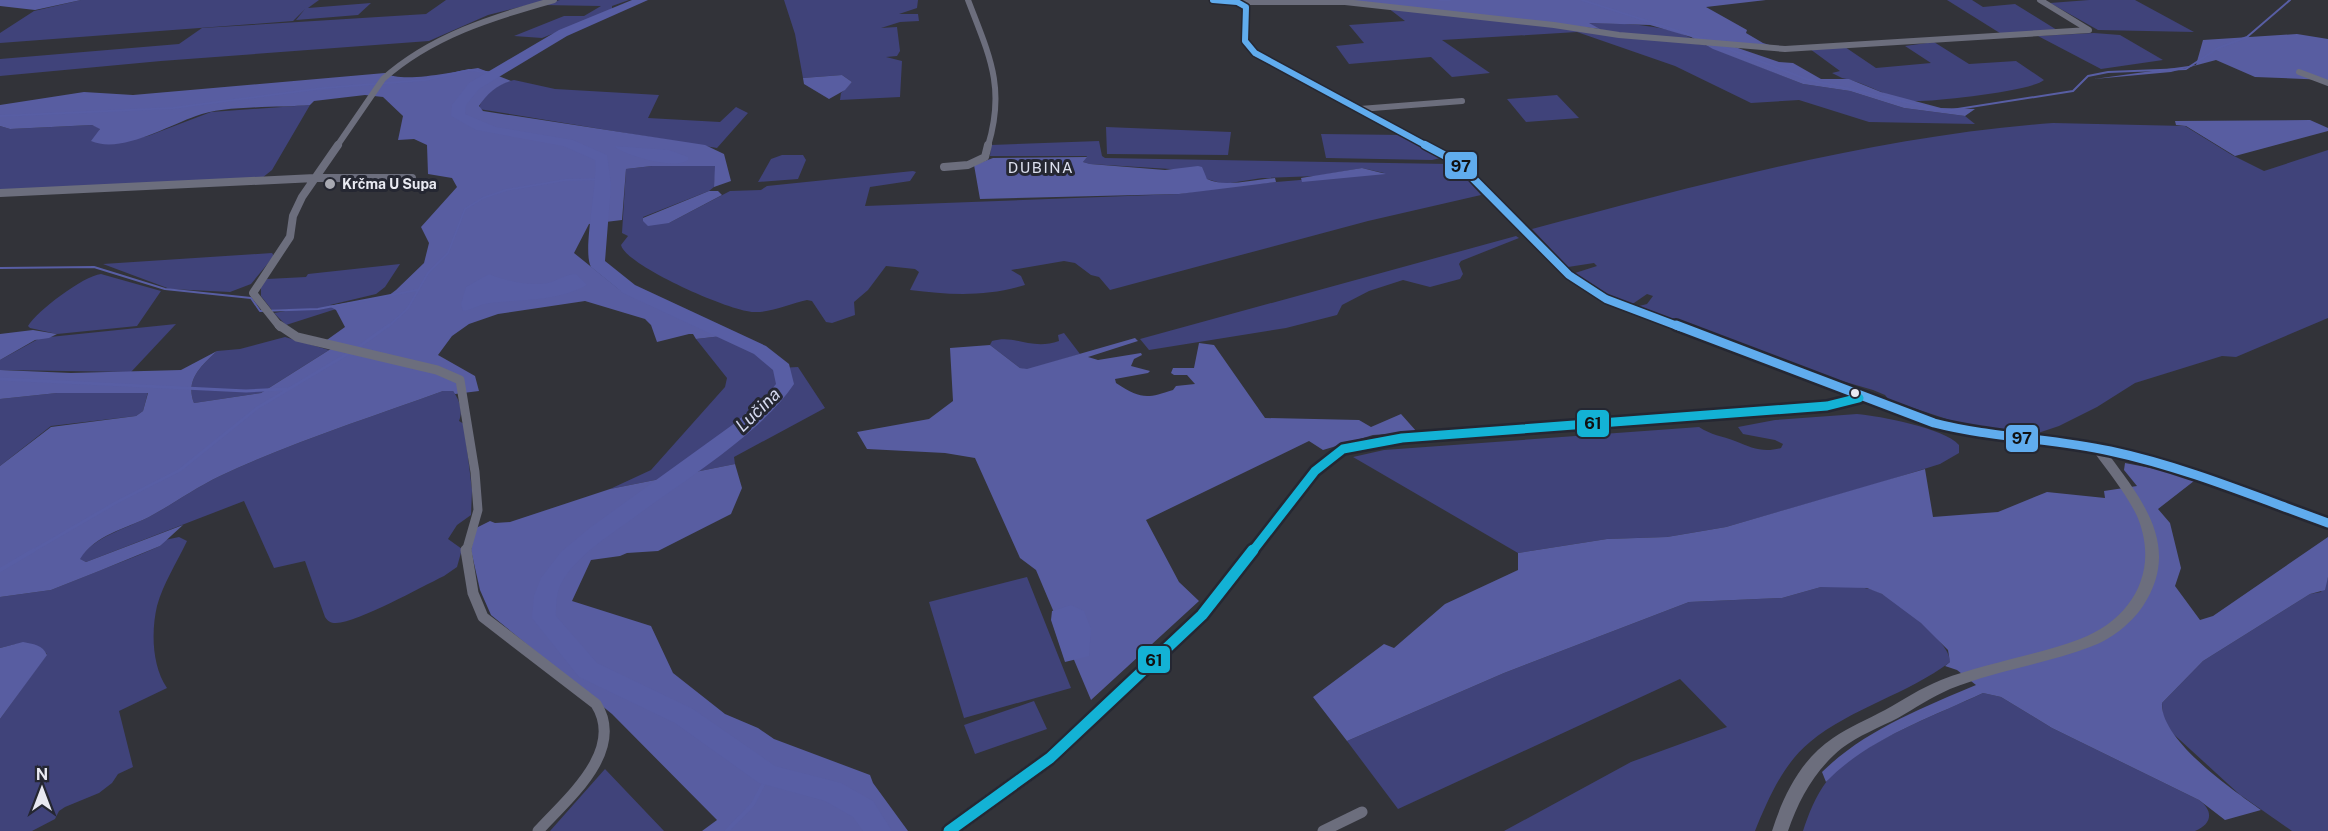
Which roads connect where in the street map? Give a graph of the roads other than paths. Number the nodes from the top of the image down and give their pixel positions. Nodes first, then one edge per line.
1 (554, 0) edge
2 (968, 0) edge
3 (1213, 0) edge
4 (2040, 0) edge
5 (1237, 2) junction
6 (2299, 72) dead end
7 (2328, 83) edge
8 (1462, 101) dead end
9 (1360, 109) junction
10 (944, 166) dead end
11 (315, 178) junction
12 (412, 178) dead end
13 (0, 193) edge
14 (1862, 397) junction
15 (2098, 448) junction
16 (2328, 523) edge
17 (1362, 812) dead end
18 (538, 831) edge
19 (950, 831) edge
20 (1323, 831) edge
21 (1780, 831) edge

1 - 11 street
2 - 10 street
3 - 5 street
4 - 5 street
5 - 9 street
6 - 7 street
8 - 9 street
9 - 14 street
11 - 12 street
11 - 13 street
11 - 18 street
14 - 15 street
14 - 19 street
15 - 16 street
15 - 21 street
17 - 20 street

